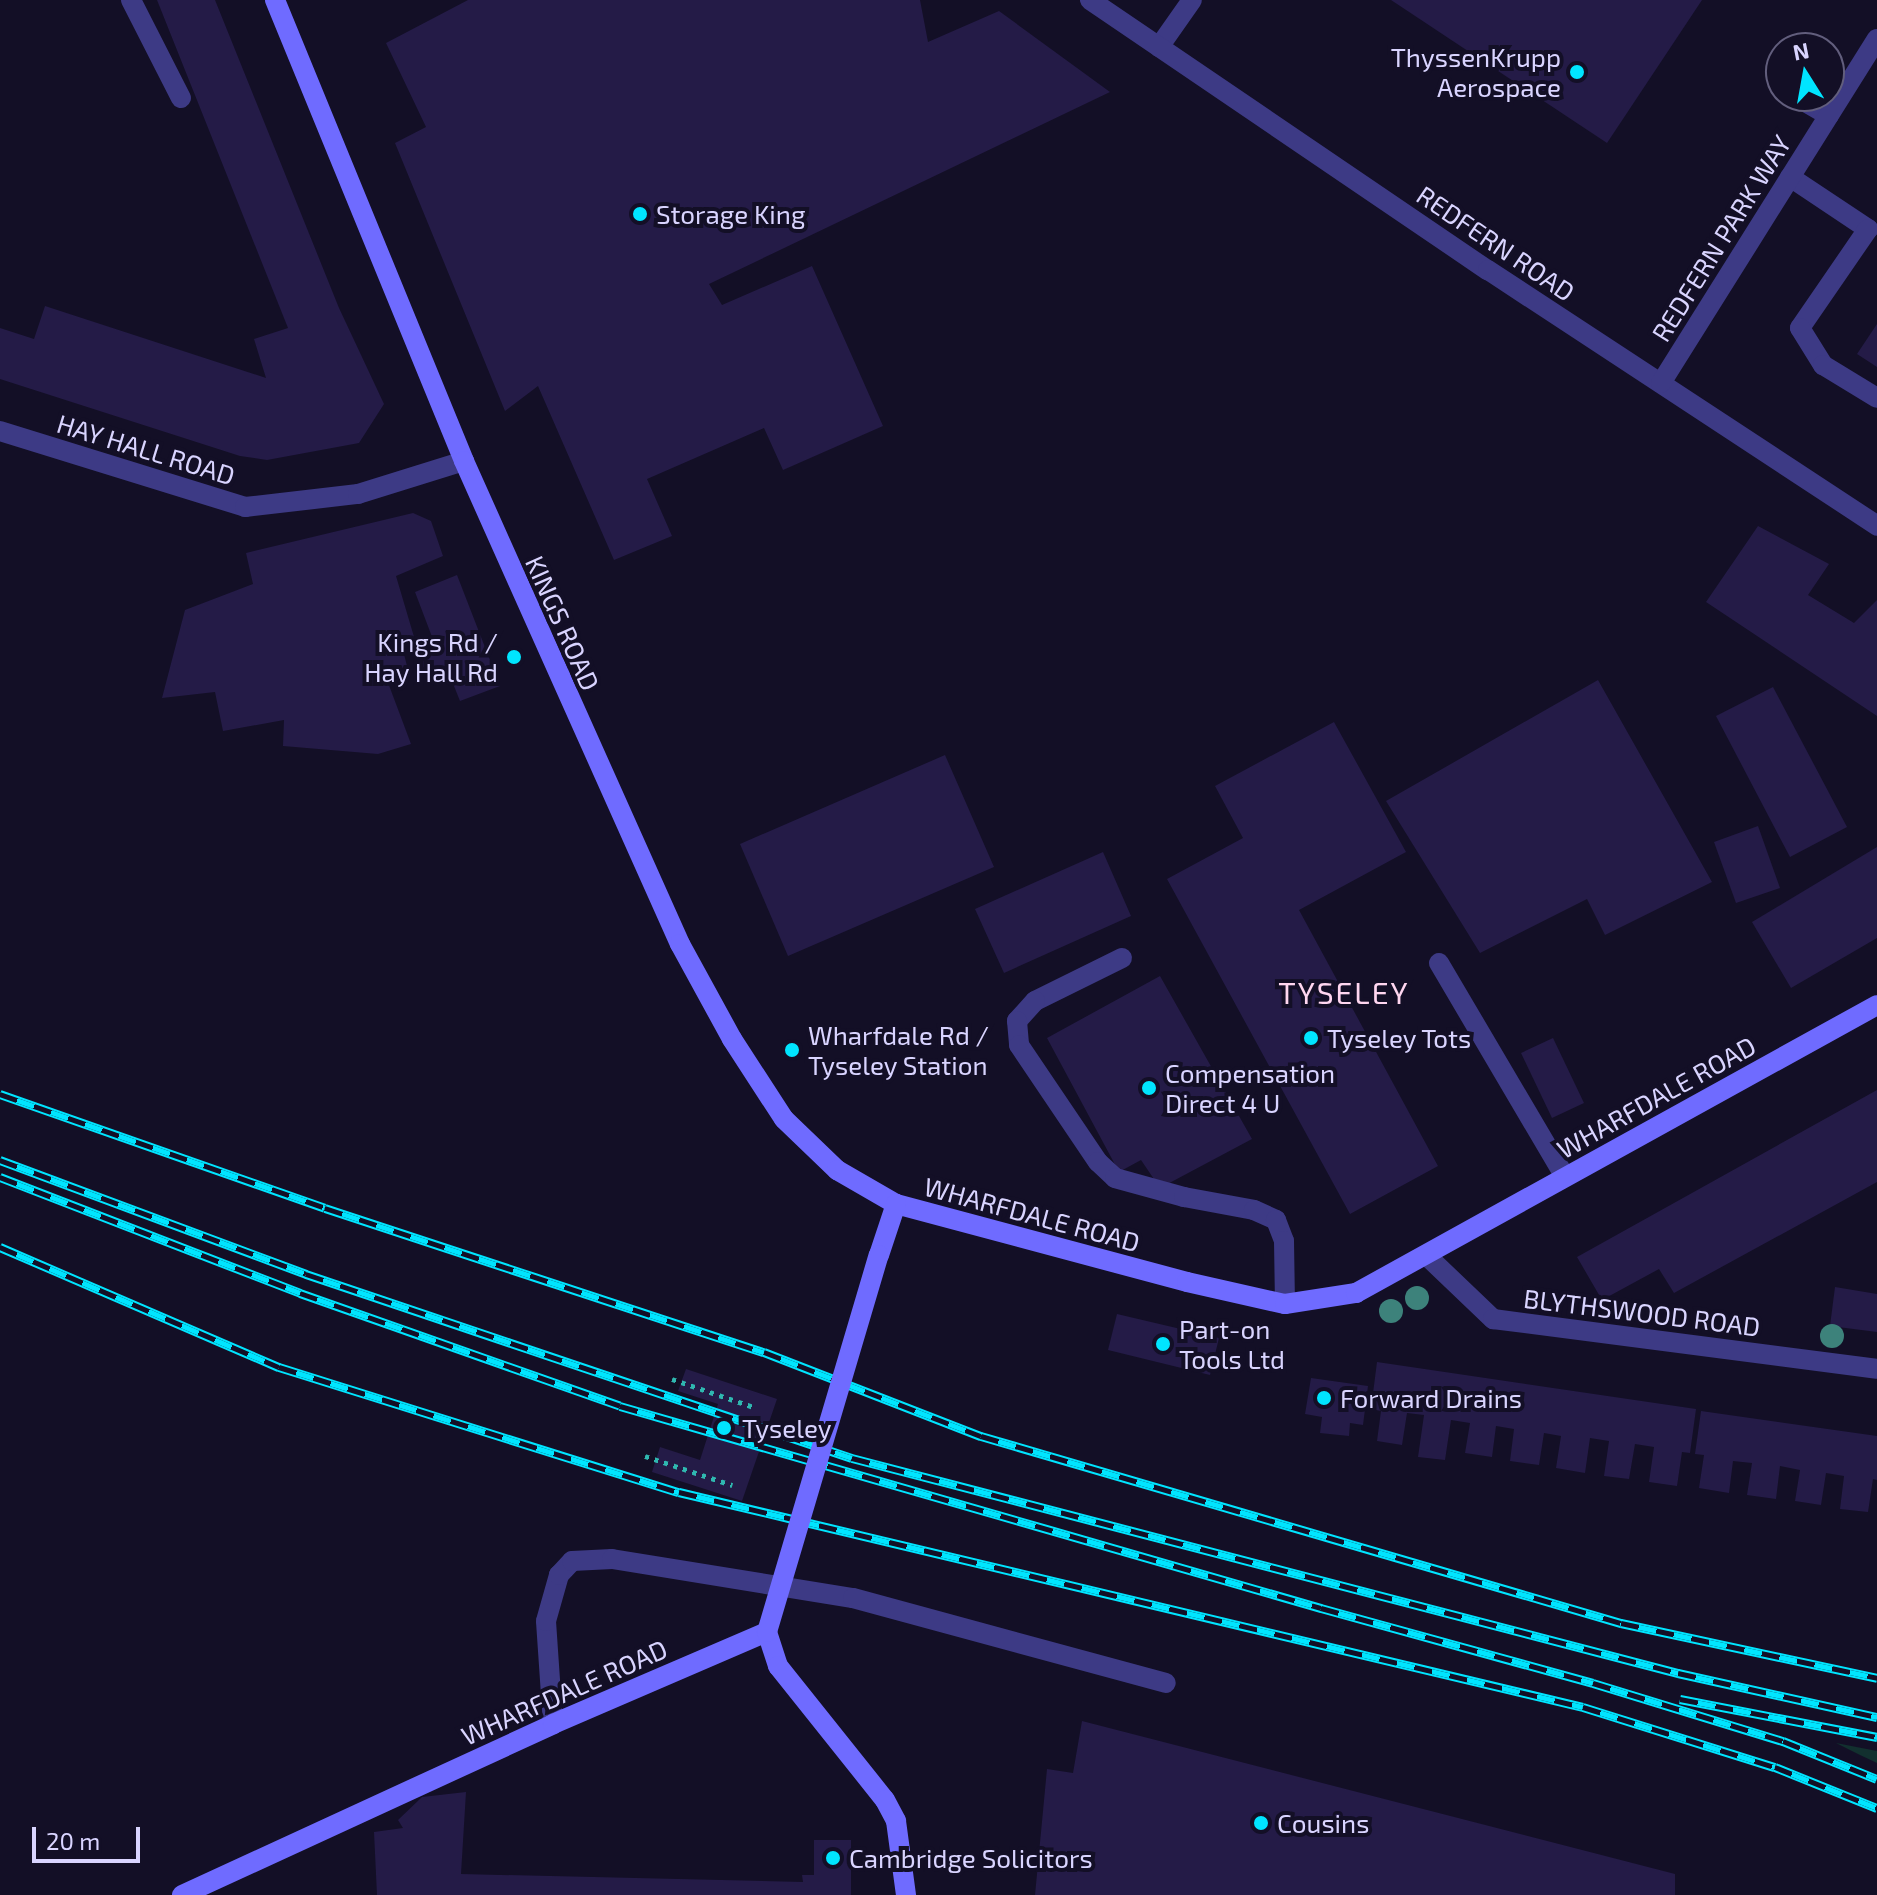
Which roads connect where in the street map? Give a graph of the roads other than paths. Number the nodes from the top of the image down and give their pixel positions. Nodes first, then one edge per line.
1 (131, 0) edge
2 (275, 0) edge
3 (1090, 0) edge
4 (1192, 0) edge
5 (1877, 39) edge
6 (1159, 47) junction
7 (181, 98) dead end
8 (1822, 112) edge
9 (1829, 116) junction
10 (1790, 177) junction
11 (1873, 223) edge
12 (1661, 383) junction
13 (1877, 398) edge
14 (0, 431) edge
15 (464, 461) junction
16 (1877, 526) edge
17 (1122, 958) dead end
18 (1439, 963) dead end
19 (1877, 1005) edge
20 (1565, 1177) junction
21 (896, 1204) junction
22 (1426, 1255) junction
23 (1285, 1304) junction
24 (1877, 1369) edge
25 (767, 1632) junction
26 (1166, 1683) dead end
27 (553, 1724) junction
28 (182, 1895) edge
29 (906, 1895) edge

1 - 7 street
2 - 15 main road, KINGS ROAD
3 - 6 street, REDFERN ROAD
4 - 6 street
5 - 9 street, REDFERN PARK WAY
6 - 12 street, REDFERN ROAD
8 - 9 street
9 - 10 street, REDFERN PARK WAY
10 - 11 street
10 - 12 street, REDFERN PARK WAY
11 - 13 street
12 - 16 street, REDFERN ROAD
14 - 15 street, HAY HALL ROAD
15 - 21 main road, KINGS ROAD
17 - 23 street
18 - 20 street
19 - 20 main road, WHARFDALE ROAD
20 - 22 main road, WHARFDALE ROAD
21 - 23 main road, WHARFDALE ROAD
21 - 25 main road, WHARFDALE ROAD, bridge
22 - 23 main road, WHARFDALE ROAD
22 - 24 street, BLYTHSWOOD ROAD
25 - 27 main road, WHARFDALE ROAD
25 - 29 main road
26 - 27 street
27 - 28 main road, WHARFDALE ROAD

